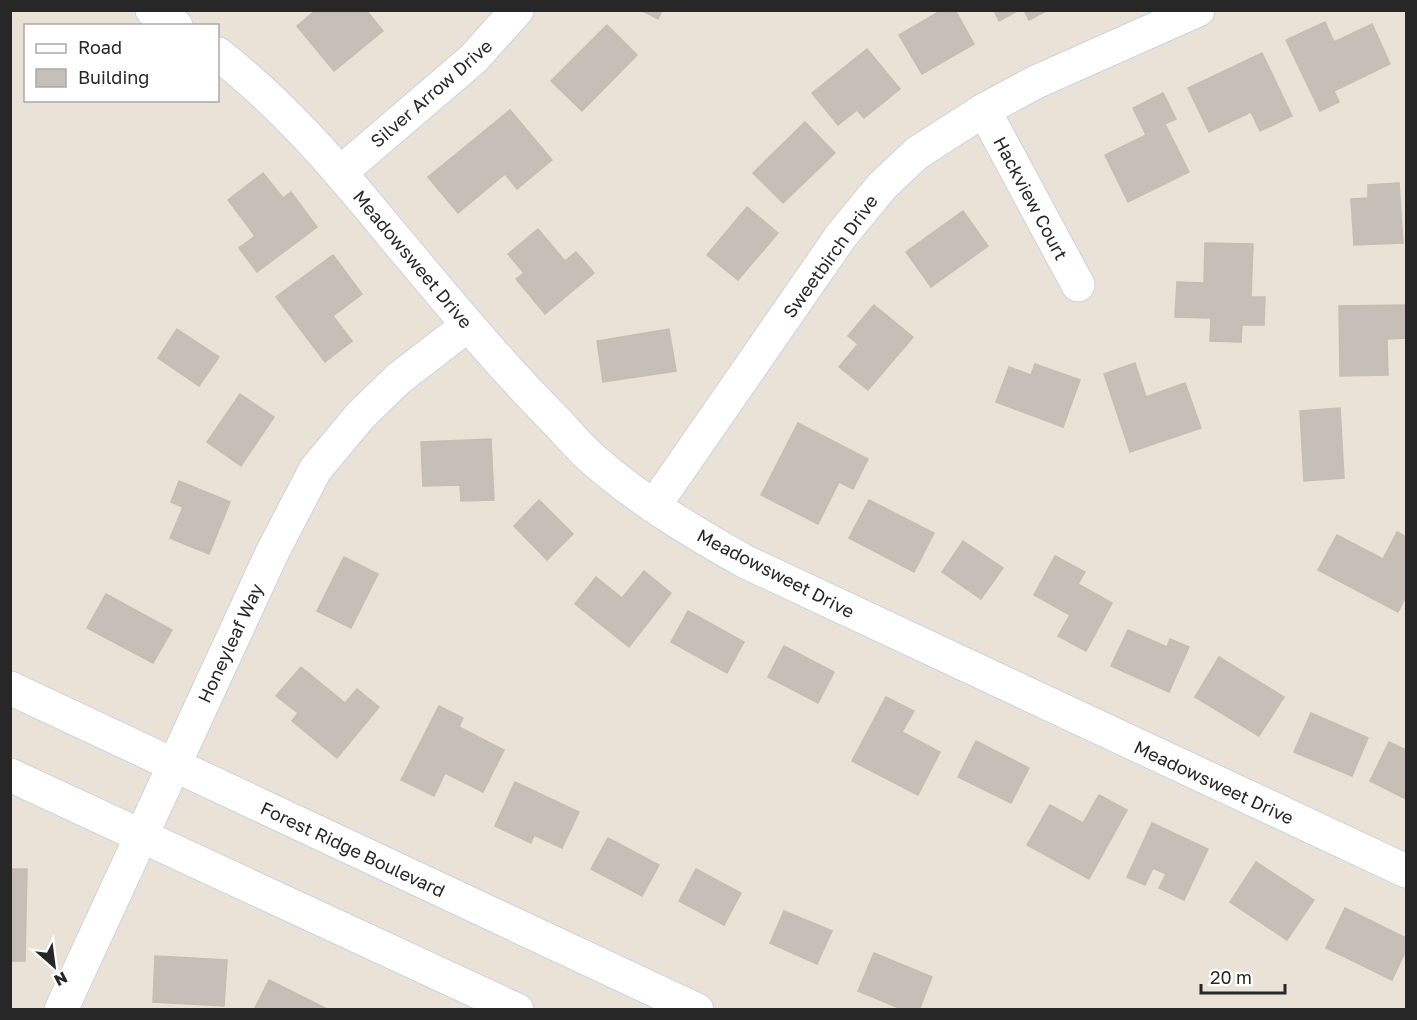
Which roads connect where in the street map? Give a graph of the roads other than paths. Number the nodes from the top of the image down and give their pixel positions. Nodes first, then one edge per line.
1 (152, 10) edge
2 (517, 10) edge
3 (1198, 10) edge
4 (173, 24) edge
5 (219, 55) edge
6 (984, 111) junction
7 (340, 172) junction
8 (1078, 285) dead end
9 (468, 325) junction
10 (654, 506) junction
11 (10, 688) edge
12 (173, 765) junction
13 (10, 775) edge
14 (141, 836) junction
15 (1407, 871) edge
16 (61, 1010) edge
17 (517, 1010) edge
18 (697, 1010) edge

1 - 4 street
2 - 7 street, Silver Arrow Drive
3 - 6 street, Sweetbirch Drive
5 - 7 street, Meadowsweet Drive
6 - 8 street, Hackview Court
6 - 10 street, Sweetbirch Drive
7 - 9 street, Meadowsweet Drive
9 - 10 street, Meadowsweet Drive
9 - 12 street, Honeyleaf Way
10 - 15 street, Meadowsweet Drive
11 - 12 street, Forest Ridge Boulevard
12 - 14 street, Honeyleaf Way
12 - 18 street, Forest Ridge Boulevard
13 - 14 street
14 - 16 street, Honeyleaf Way
14 - 17 street

